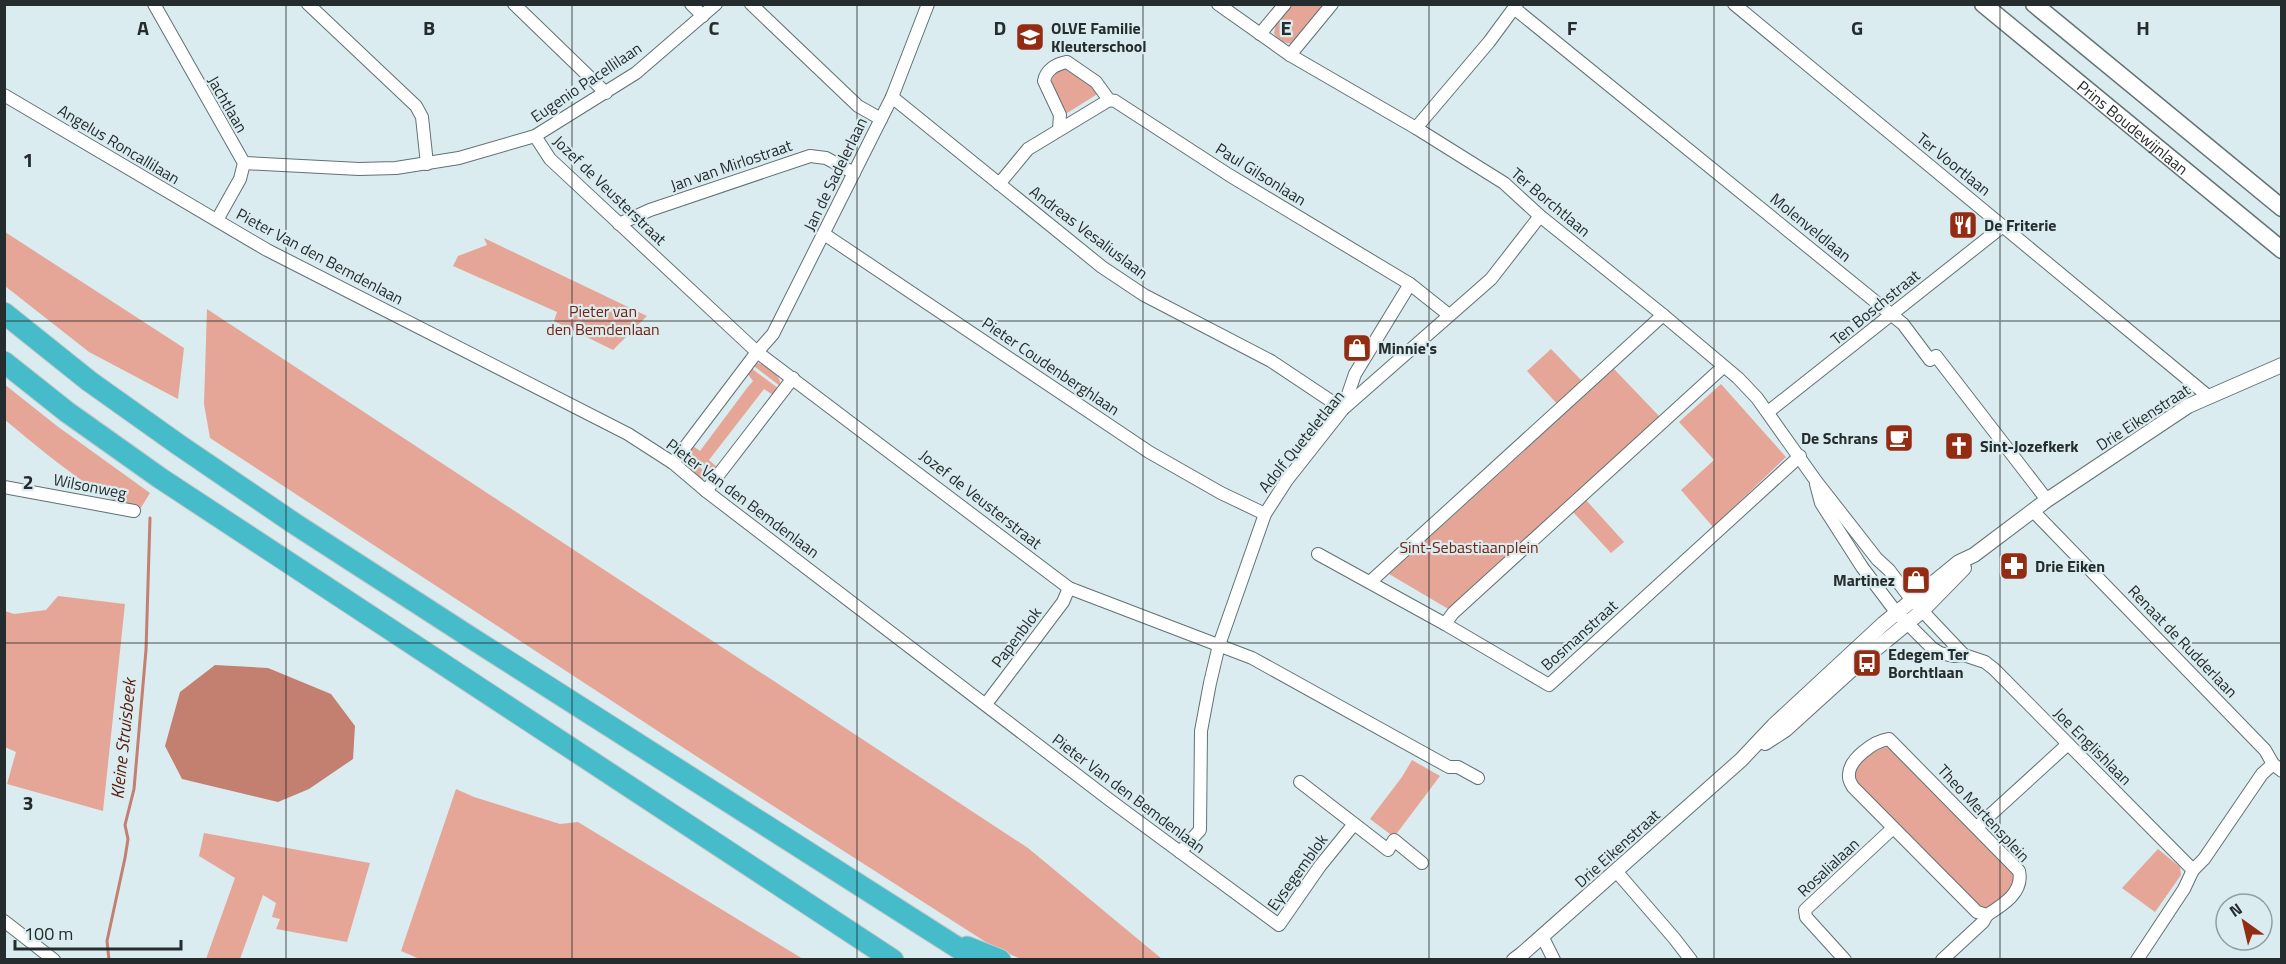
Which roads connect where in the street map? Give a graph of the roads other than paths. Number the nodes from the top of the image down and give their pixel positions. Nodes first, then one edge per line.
1 (153, 4) edge
2 (308, 4) edge
3 (514, 4) edge
4 (691, 4) edge
5 (716, 4) edge
6 (751, 4) edge
7 (928, 4) edge
8 (1218, 4) edge
9 (1285, 4) edge
10 (1332, 4) edge
11 (1734, 4) edge
12 (1983, 4) edge
13 (2034, 4) edge
14 (1515, 6) edge
15 (703, 16) junction
16 (1260, 34) junction
17 (1290, 55) junction
18 (606, 93) junction
19 (4, 95) edge
20 (892, 97) junction
21 (1109, 100) junction
22 (881, 119) junction
23 (1416, 128) junction
24 (1059, 129) junction
25 (535, 136) junction
26 (244, 163) junction
27 (427, 164) junction
28 (854, 173) junction
29 (999, 184) junction
30 (2282, 208) edge
31 (1540, 216) junction
32 (217, 220) junction
33 (619, 224) junction
34 (2003, 226) junction
35 (824, 234) junction
36 (2282, 250) edge
37 (1410, 284) junction
38 (4, 313) edge
39 (1893, 314) junction
40 (1449, 315) junction
41 (1663, 315) junction
42 (757, 351) junction
43 (4, 362) edge
44 (2282, 365) edge
45 (1724, 367) junction
46 (793, 378) junction
47 (2208, 396) junction
48 (1343, 409) junction
49 (1768, 412) junction
50 (1800, 456) junction
51 (673, 463) junction
52 (1816, 481) junction
53 (4, 487) edge
54 (706, 491) junction
55 (2048, 500) junction
56 (2033, 511) junction
57 (134, 512) dead end
58 (1265, 514) junction
59 (1318, 554) dead end
60 (1974, 555) junction
61 (1370, 582) junction
62 (1069, 588) junction
63 (1911, 599) junction
64 (1922, 611) junction
65 (1896, 612) junction
66 (1908, 623) junction
67 (1445, 624) junction
68 (1219, 645) junction
69 (1964, 655) junction
70 (986, 704) junction
71 (2068, 744) junction
72 (1742, 760) junction
73 (2277, 767) edge
74 (1479, 778) dead end
75 (1300, 782) dead end
76 (1354, 825) junction
77 (1977, 827) junction
78 (1893, 828) junction
79 (1180, 852) junction
80 (1422, 863) dead end
81 (2193, 870) junction
82 (1206, 871) joint
83 (1616, 871) junction
84 (1987, 915) junction
85 (4, 921) edge
86 (1542, 936) junction
87 (949, 941) junction
88 (890, 958) edge
89 (54, 960) edge
90 (977, 960) edge
91 (1000, 960) edge
92 (1514, 960) edge
93 (1554, 960) edge
94 (1691, 960) edge
95 (1845, 960) edge
96 (1942, 960) edge
97 (2137, 960) edge

1 - 26 street, Jachtlaan
2 - 27 street
3 - 18 street
4 - 15 street
5 - 15 street, Eugenio Pacellilaan
6 - 22 street
7 - 20 street, Jan de Sadelerlaan
8 - 16 street, Ter Borchtlaan
9 - 16 street
10 - 17 street
11 - 34 street, Ter Voortlaan
12 - 36 main road, Prins Boudewijnlaan
13 - 30 main road, Prins Boudewijnlaan
14 - 23 street
14 - 39 street, Molenveldlaan
15 - 18 street, Eugenio Pacellilaan
16 - 17 street, Ter Borchtlaan
17 - 23 street, Ter Borchtlaan
18 - 25 street, Eugenio Pacellilaan
19 - 32 street, Angelus Roncallilaan
20 - 22 street, Jan de Sadelerlaan
20 - 29 street, Andreas Vesaliuslaan
21 - 24 street
21 - 24 street, Paul Gilsonlaan
21 - 37 street, Paul Gilsonlaan
22 - 28 street, Jan de Sadelerlaan
23 - 31 street, Ter Borchtlaan
24 - 29 street
25 - 27 street, Eugenio Pacellilaan
25 - 33 street, Jozef de Veusterstraat
26 - 27 street, Eugenio Pacellilaan
26 - 32 street
28 - 33 street, Jan van Mirlostraat
28 - 35 street, Jan de Sadelerlaan
29 - 48 street, Andreas Vesaliuslaan
31 - 40 street, Adolf Queteletlaan
31 - 41 street, Ter Borchtlaan
32 - 51 street, Pieter Van den Bemdenlaan
33 - 42 street, Jozef de Veusterstraat
34 - 39 street, Ten Boschstraat
34 - 47 street, Ter Voortlaan
35 - 42 street, Jan de Sadelerlaan
35 - 58 street, Pieter Coudenberghlaan
37 - 40 street, Paul Gilsonlaan
37 - 48 street
38 - 87 highway
39 - 49 street, Ten Boschstraat
39 - 55 street, Molenveldlaan
40 - 48 street, Adolf Queteletlaan
41 - 45 street, Ter Borchtlaan
41 - 61 street
42 - 46 street, Jozef de Veusterstraat
42 - 51 street, Jan de Sadelerlaan
43 - 88 highway
44 - 47 street, Drie Eikenstraat
45 - 49 street, Ter Borchtlaan
45 - 67 street
46 - 54 street
46 - 62 street, Jozef de Veusterstraat
47 - 55 street, Drie Eikenstraat
48 - 58 street, Adolf Queteletlaan
49 - 50 street, Ter Borchtlaan
50 - 52 street, Ter Borchtlaan
50 - 67 street, Bosmanstraat
51 - 54 street, Pieter Van den Bemdenlaan
52 - 63 street, Ter Borchtlaan
52 - 65 street, Ter Borchtlaan
53 - 57 street, Wilsonweg
54 - 70 street, Pieter Van den Bemdenlaan
55 - 56 street, Drie Eikenstraat
56 - 60 street, Drie Eikenstraat
56 - 73 street, Renaat de Rudderlaan
58 - 68 street, Adolf Queteletlaan
59 - 61 street, Bosmanstraat
60 - 63 street, Drie Eikenstraat
60 - 64 street, Drie Eikenstraat
61 - 67 street, Bosmanstraat
62 - 68 street, Jozef de Veusterstraat
62 - 70 street, Papenblok
63 - 64 street, Ter Borchtlaan
63 - 65 street, Drie Eikenstraat
64 - 66 street, Drie Eikenstraat
64 - 69 street, Joe Englishlaan
65 - 66 street, Ter Borchtlaan
65 - 72 street, Drie Eikenstraat
66 - 69 street, Joe Englishlaan
66 - 72 street, Drie Eikenstraat
68 - 74 street, Jozef de Veusterstraat
68 - 79 street, Adolf Queteletlaan
69 - 71 street, Joe Englishlaan
70 - 79 street, Pieter Van den Bemdenlaan
71 - 77 street
71 - 81 street, Joe Englishlaan
72 - 83 street, Drie Eikenstraat
73 - 81 street
75 - 76 street
76 - 80 street
76 - 82 street, Eysegemblok
77 - 78 street, Theo Mertensplein
77 - 84 street, Theo Mertensplein
78 - 84 street, Theo Mertensplein
78 - 95 street, Rosalialaan
79 - 82 street, Pieter Van den Bemdenlaan
81 - 97 street
83 - 86 street, Drie Eikenstraat
83 - 94 street
84 - 96 street
85 - 89 street
86 - 92 street, Drie Eikenstraat
86 - 93 street
87 - 90 highway
87 - 91 highway

